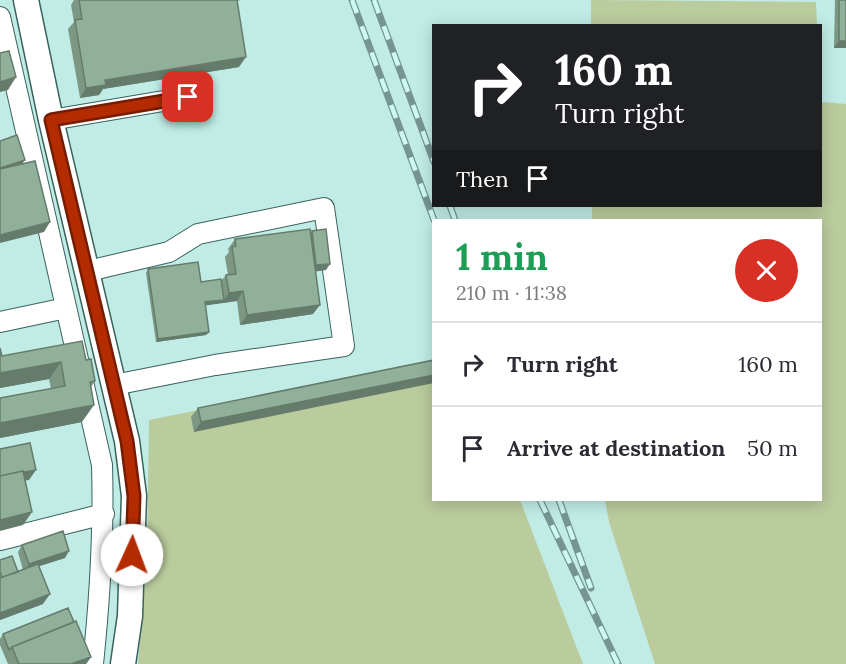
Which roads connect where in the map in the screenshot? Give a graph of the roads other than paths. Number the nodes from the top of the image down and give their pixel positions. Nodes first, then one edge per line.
1 (27, 0) edge
2 (0, 17) edge
3 (188, 97) dead end
4 (51, 120) junction
5 (88, 271) junction
6 (66, 308) junction
7 (0, 322) edge
8 (114, 386) junction
9 (104, 514) junction
10 (0, 540) edge
11 (93, 664) edge
12 (123, 664) edge

1 - 4 main road
2 - 6 street
3 - 4 street
4 - 5 main road
5 - 8 main road
5 - 8 street
6 - 7 street
6 - 9 street
8 - 12 main road
9 - 10 street
9 - 11 street

